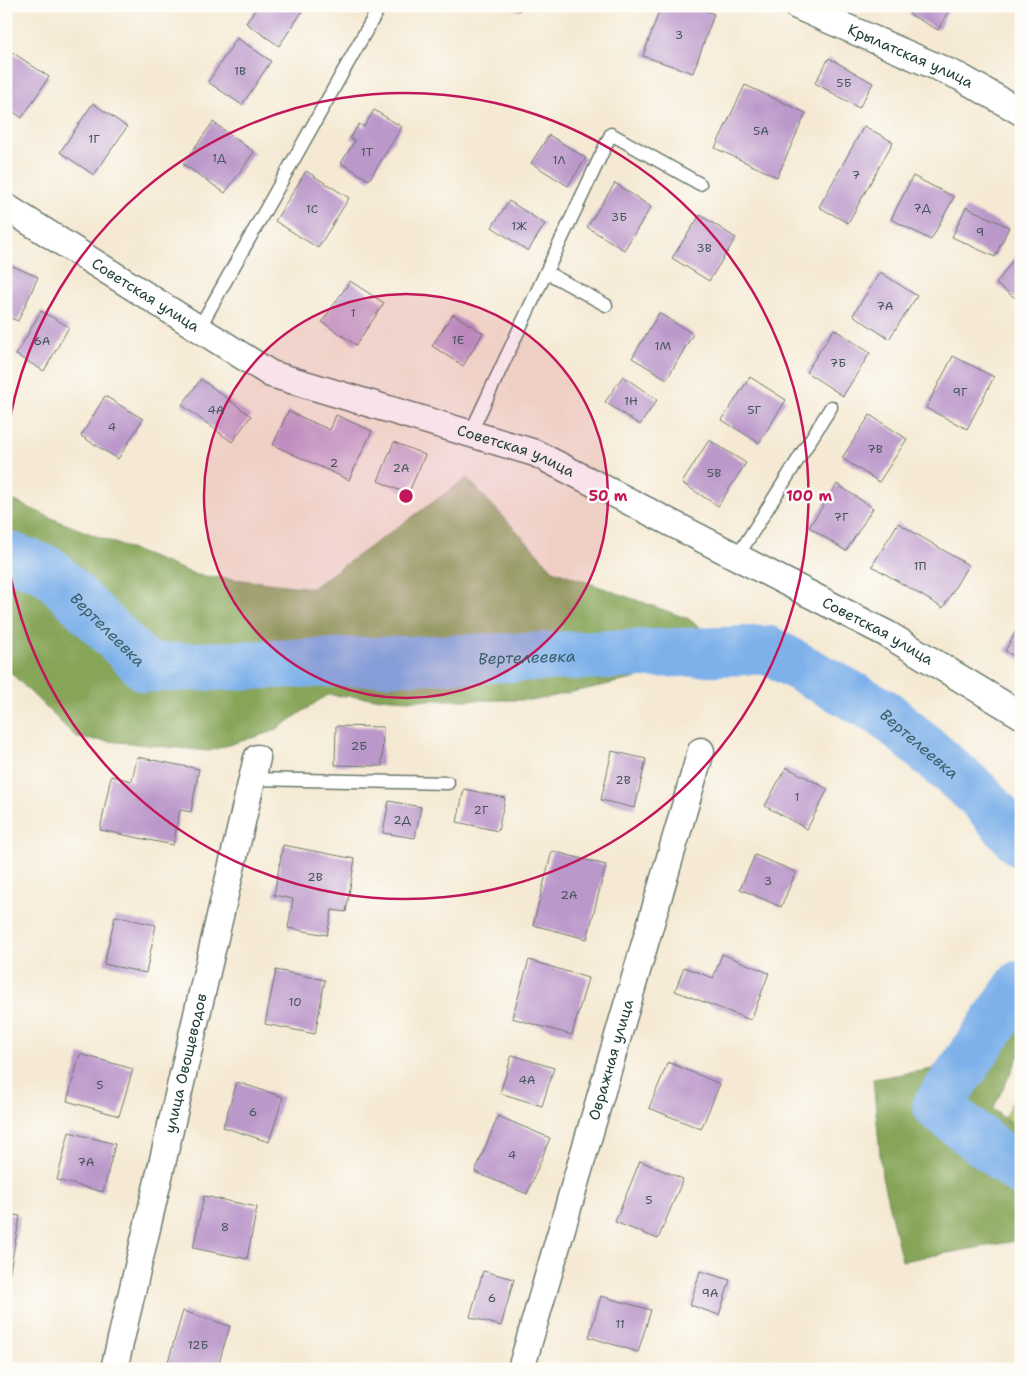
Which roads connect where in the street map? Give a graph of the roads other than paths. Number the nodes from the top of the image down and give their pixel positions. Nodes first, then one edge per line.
1 (380, 6) edge
2 (797, 6) edge
3 (1021, 112) edge
4 (700, 184) dead end
5 (6, 207) edge
6 (546, 272) junction
7 (606, 305) dead end
8 (198, 330) junction
9 (831, 408) dead end
10 (470, 434) junction
11 (737, 557) junction
12 (1021, 715) edge
13 (701, 751) dead end
14 (254, 769) joint
15 (448, 783) dead end
16 (114, 1369) edge
17 (521, 1369) edge

1 - 8 lane
2 - 3 street, Крылатская улица
4 - 6 lane
5 - 8 street, Советская улица
6 - 7 lane
6 - 10 lane
8 - 10 street, Советская улица
9 - 11 lane
10 - 11 street, Советская улица
11 - 12 street, Советская улица
13 - 17 street, Овражная улица
14 - 15 lane
14 - 16 street, улица Овощеводов

